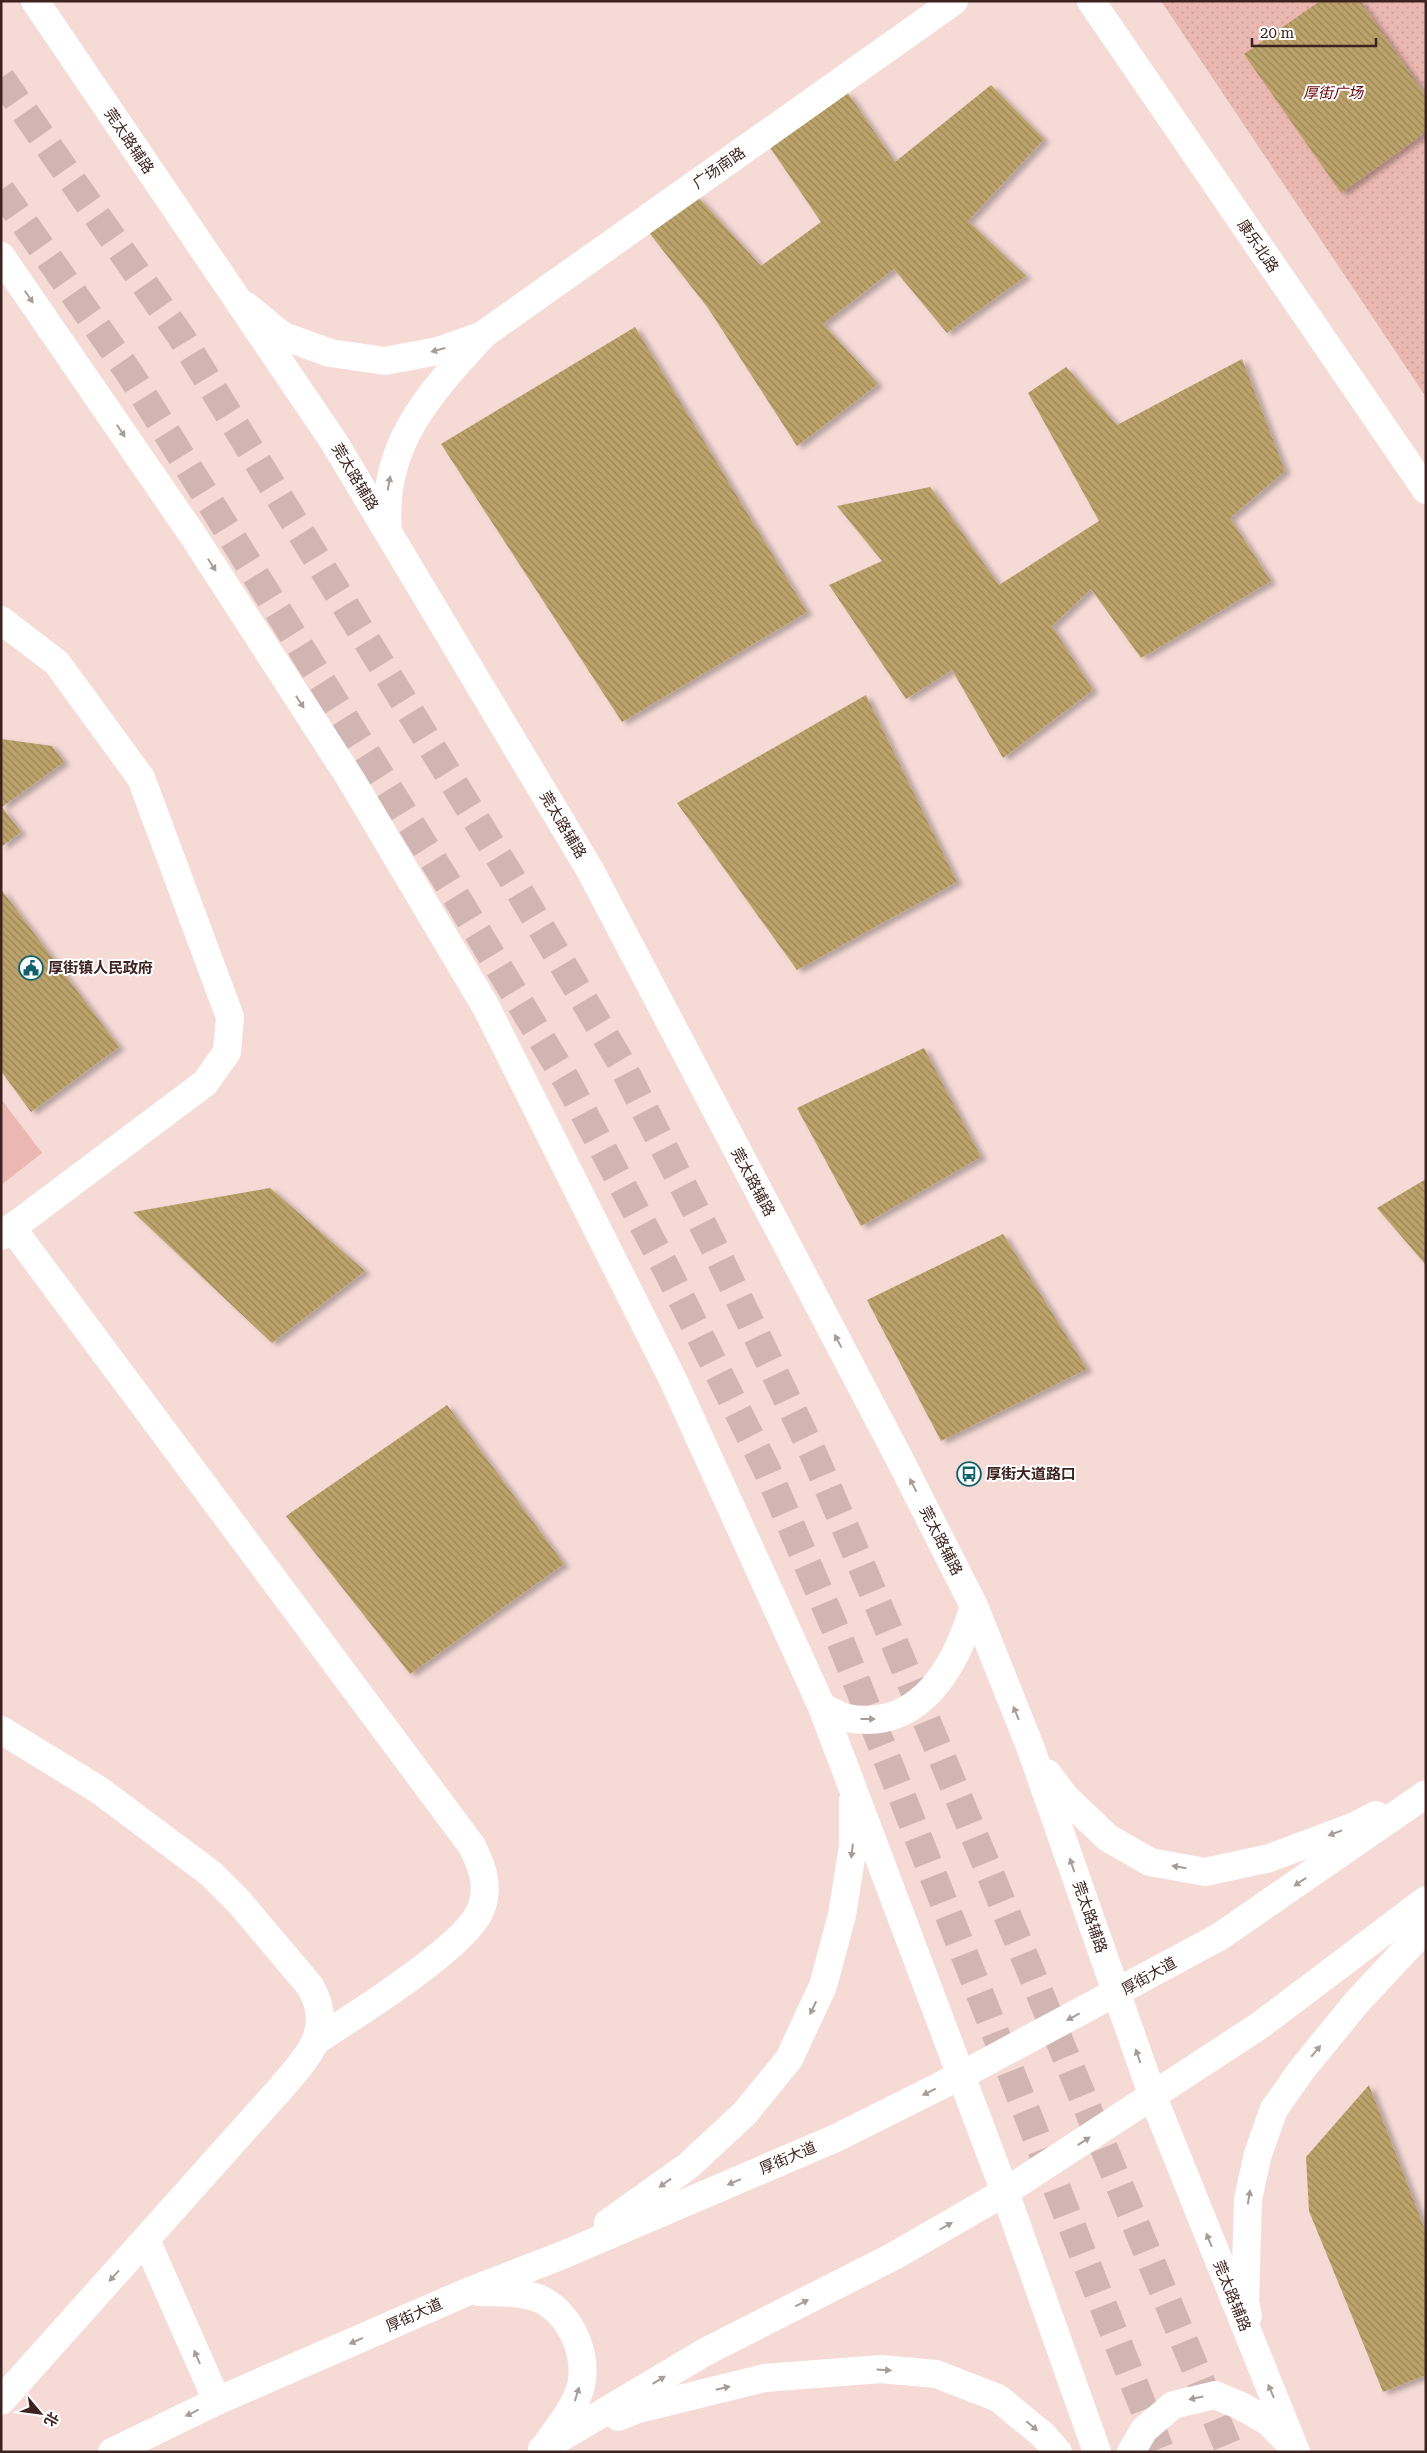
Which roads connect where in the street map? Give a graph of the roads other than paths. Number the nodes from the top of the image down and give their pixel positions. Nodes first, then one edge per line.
1 (35, 1) edge
2 (954, 1) edge
3 (1091, 1) edge
4 (1, 256) edge
5 (235, 296) junction
6 (484, 334) junction
7 (1426, 490) edge
8 (388, 532) junction
9 (1, 620) edge
10 (7, 1232) edge
11 (974, 1606) junction
12 (822, 1707) junction
13 (1, 1730) edge
14 (1031, 1749) junction
15 (852, 1784) junction
16 (1426, 1789) edge
17 (1426, 1794) edge
18 (1426, 1900) edge
19 (1426, 1928) edge
20 (1116, 1994) junction
21 (317, 2040) junction
22 (962, 2075) junction
23 (1153, 2097) junction
24 (1006, 2192) junction
25 (146, 2240) junction
26 (563, 2255) junction
27 (468, 2292) junction
28 (1253, 2349) junction
29 (1, 2401) edge
30 (217, 2401) junction
31 (539, 2450) edge
32 (112, 2452) edge
33 (1058, 2452) edge
34 (1097, 2452) edge
35 (1131, 2452) edge
36 (1295, 2452) edge

1 - 5 main road, 莞太路辅路
2 - 6 main road, 广场南路
3 - 7 main road, 康乐北路
4 -> 12 main road
6 -> 5 main road
5 - 8 main road, 莞太路辅路
8 -> 6 main road
11 -> 8 main road, 莞太路辅路
9 - 10 main road
10 - 21 main road
12 -> 11 main road
14 -> 11 main road, 莞太路辅路
12 - 15 main road
13 - 21 main road
16 -> 14 main road
20 -> 14 main road, 莞太路辅路
15 - 22 main road
15 -> 26 main road
17 -> 20 main road, 厚街大道
18 - 23 main road
28 -> 19 main road
20 -> 22 main road, 厚街大道
23 -> 20 main road, 莞太路辅路
21 - 25 main road
22 - 24 main road
22 -> 26 main road, 厚街大道
24 -> 23 main road
28 -> 23 main road, 莞太路辅路
31 -> 24 main road
24 - 34 main road
25 -> 29 main road
30 -> 25 main road
26 - 27 main road, 厚街大道
27 -> 30 main road, 厚街大道
31 -> 27 main road
36 -> 28 main road, 莞太路辅路
30 -> 32 main road, 厚街大道
31 -> 33 main road
36 -> 35 main road

